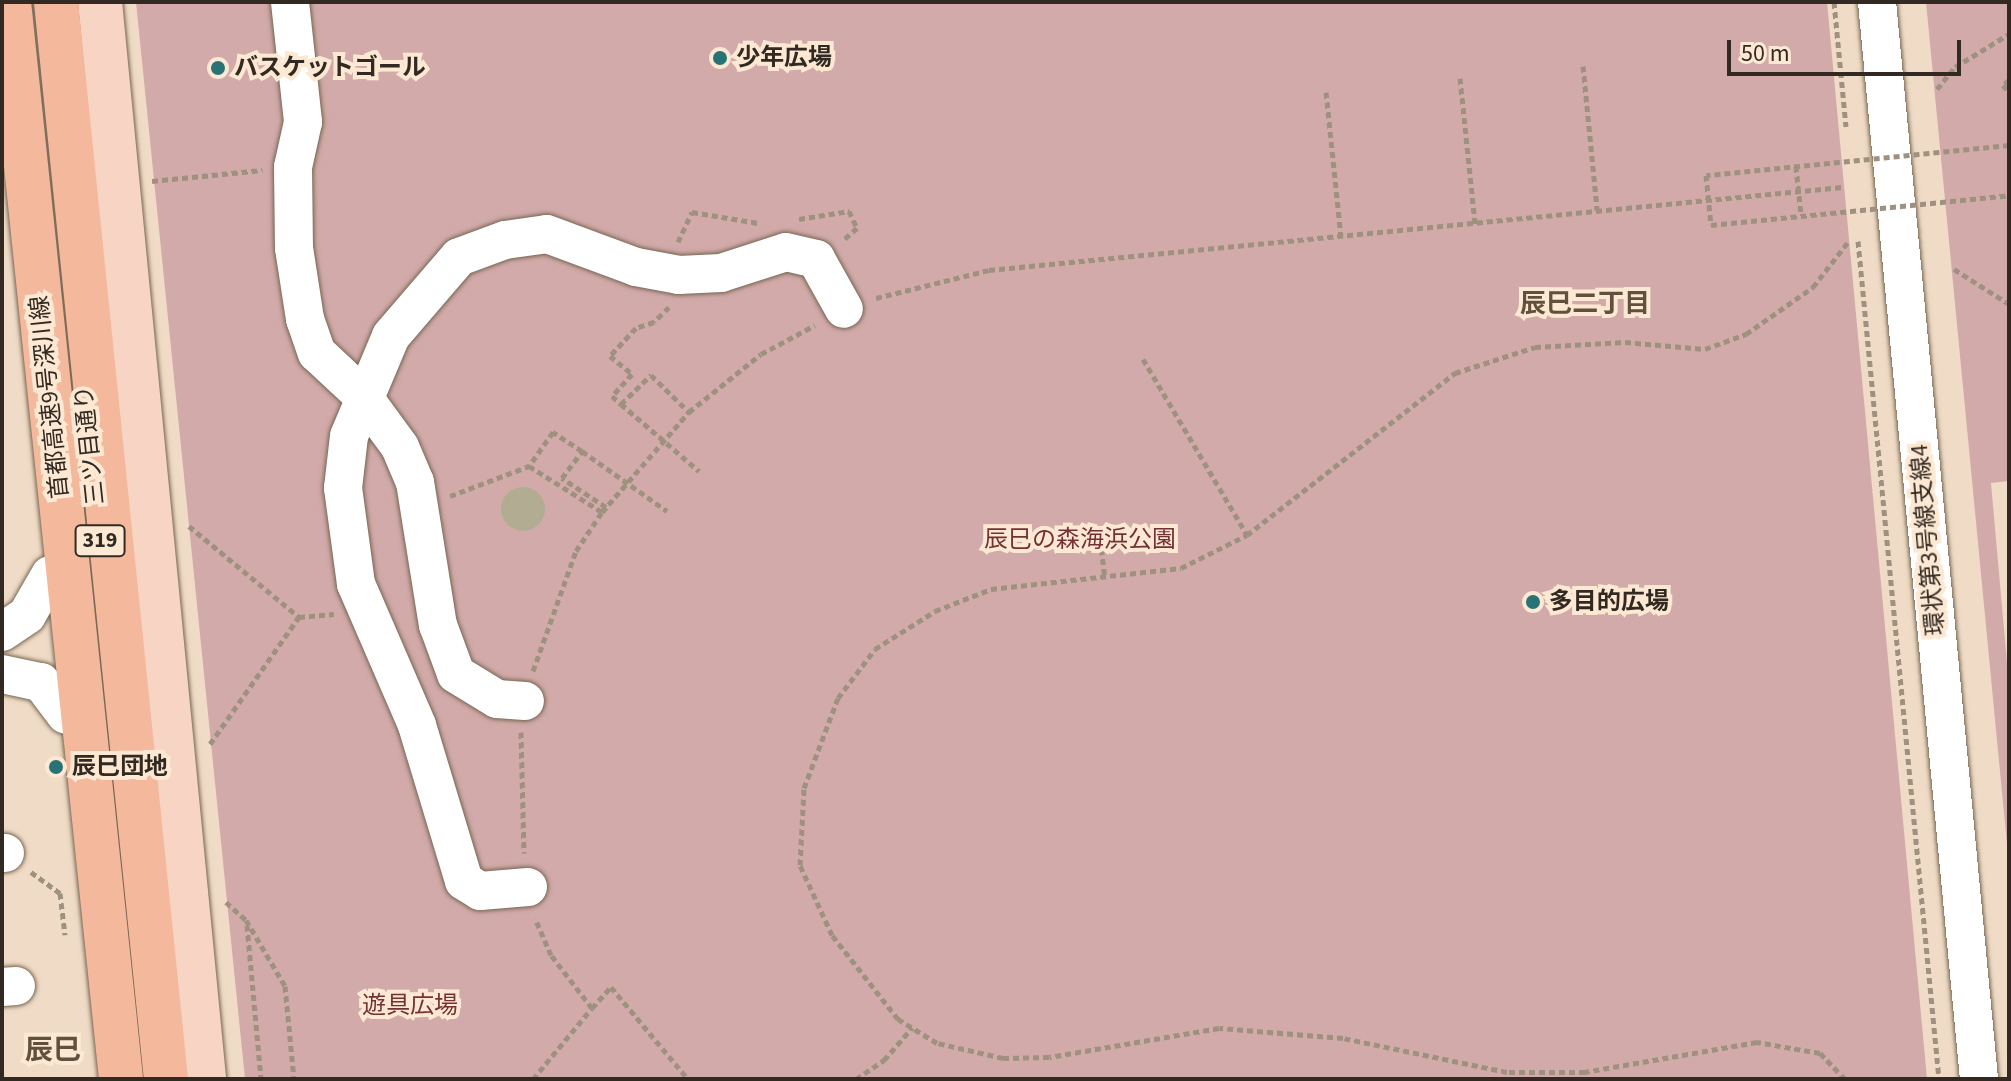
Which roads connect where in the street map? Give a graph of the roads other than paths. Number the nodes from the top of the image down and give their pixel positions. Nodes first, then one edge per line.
1 (9, 2) edge
2 (43, 2) edge
3 (56, 2) edge
4 (100, 2) edge
5 (290, 2) edge
6 (1877, 2) edge
7 (2, 103) edge
8 (844, 309) road end
9 (362, 395) junction
10 (50, 575) junction
11 (2, 632) edge
12 (2, 674) edge
13 (525, 701) road end
14 (66, 715) junction
15 (528, 887) road end
16 (102, 1079) edge
17 (121, 1079) edge
18 (157, 1079) edge
19 (166, 1079) edge
20 (204, 1079) edge
21 (1979, 1079) edge

1 - 17 highway, 首都高速9号深川線
2 - 18 main road, 三ツ目通り / 319
3 - 19 highway, 首都高速9号深川線
4 - 20 main road, 319
5 - 9 street
6 - 21 street, 環状第3号線支線4
7 - 10 main road
8 - 9 street
9 - 13 street
9 - 15 street
10 - 11 street
10 - 14 main road
12 - 14 street
14 - 16 main road

